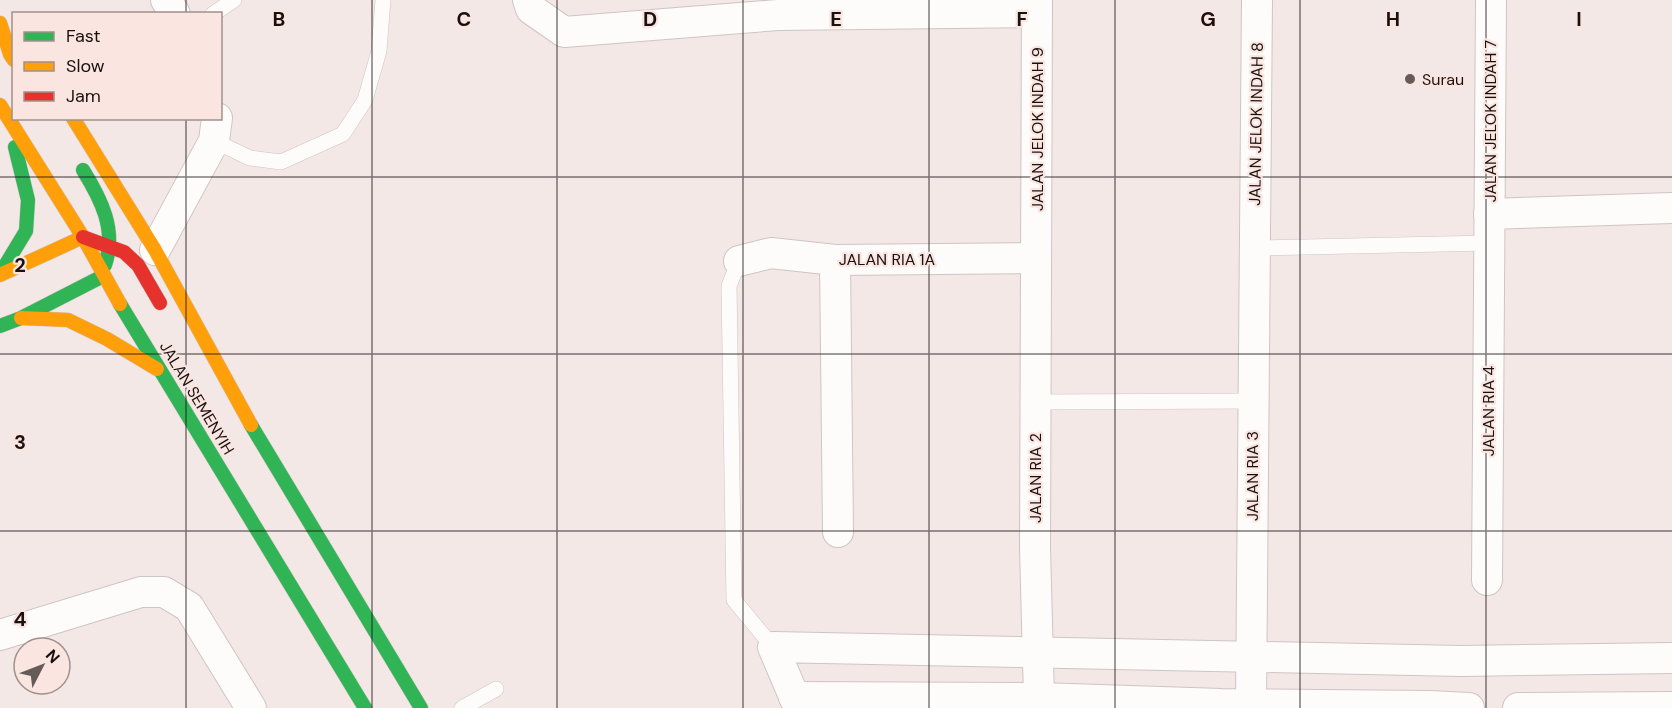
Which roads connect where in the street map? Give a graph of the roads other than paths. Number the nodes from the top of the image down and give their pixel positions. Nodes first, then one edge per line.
1 (234, 0) edge
2 (383, 0) edge
3 (1257, 0) edge
4 (1491, 0) edge
5 (529, 4) edge
6 (1037, 6) edge
7 (779, 8) edge
8 (216, 12) edge
9 (2, 17) edge
10 (12, 58) edge
11 (1, 107) edge
12 (74, 120) edge
13 (216, 130) edge
14 (76, 158) dead end
15 (1672, 208) edge
16 (1489, 228) junction
17 (83, 237) junction
18 (110, 246) junction
19 (1254, 248) junction
20 (155, 250) junction
21 (1036, 258) junction
22 (835, 260) junction
23 (739, 261) joint
24 (0, 274) edge
25 (103, 276) junction
26 (168, 316) dead end
27 (21, 318) junction
28 (0, 326) edge
29 (162, 371) junction
30 (214, 386) dead end
31 (1253, 400) junction
32 (1036, 402) junction
33 (259, 440) junction
34 (838, 532) dead end
35 (1487, 580) dead end
36 (0, 635) edge
37 (773, 647) junction
38 (1038, 652) junction
39 (1251, 657) junction
40 (1672, 658) edge
41 (496, 689) dead end
42 (1039, 698) junction
43 (797, 703) edge
44 (849, 703) edge
45 (994, 703) edge
46 (1232, 706) edge
47 (1430, 707) edge
48 (1672, 707) edge
49 (250, 708) edge
50 (365, 708) edge
51 (421, 708) edge
52 (462, 708) edge
53 (1469, 708) edge
54 (1518, 708) edge

1 - 8 lane
2 - 13 lane
3 - 19 street, JALAN JELOK INDAH 8
4 - 16 street, JALAN JELOK INDAH 7
5 - 7 street
6 - 7 street
6 - 21 street, JALAN JELOK INDAH 9
9 - 10 main road
11 - 17 main road, JALAN SEMENYIH
11 - 24 main road
12 - 20 main road, JALAN SEMENYIH
13 - 20 street
14 - 18 main road
15 - 16 street
16 - 19 lane
16 - 35 street, JALAN RIA 4
17 - 18 main road
17 - 24 main road
17 - 25 main road, JALAN SEMENYIH
18 - 25 main road
18 - 26 main road
19 - 31 street, JALAN RIA 3
20 - 33 main road, JALAN SEMENYIH
21 - 22 street, JALAN RIA 1A
21 - 32 street, JALAN RIA 2
22 - 23 street, JALAN RIA 1A
22 - 34 street
23 - 37 lane
25 - 27 main road
25 - 29 main road, JALAN SEMENYIH
27 - 28 main road
27 - 29 main road
29 - 50 main road, JALAN SEMENYIH
30 - 33 main road
31 - 32 lane
31 - 39 street, JALAN RIA 3
32 - 38 street, JALAN RIA 2
33 - 51 main road, JALAN SEMENYIH
36 - 49 street
37 - 38 street
37 - 43 street
38 - 39 street
38 - 42 street, JALAN RIA 2
39 - 40 street
39 - 46 street, JALAN RIA 3
41 - 52 lane
42 - 45 street
42 - 46 street
43 - 44 street
44 - 45 street
46 - 47 street
47 - 53 street
48 - 54 street

